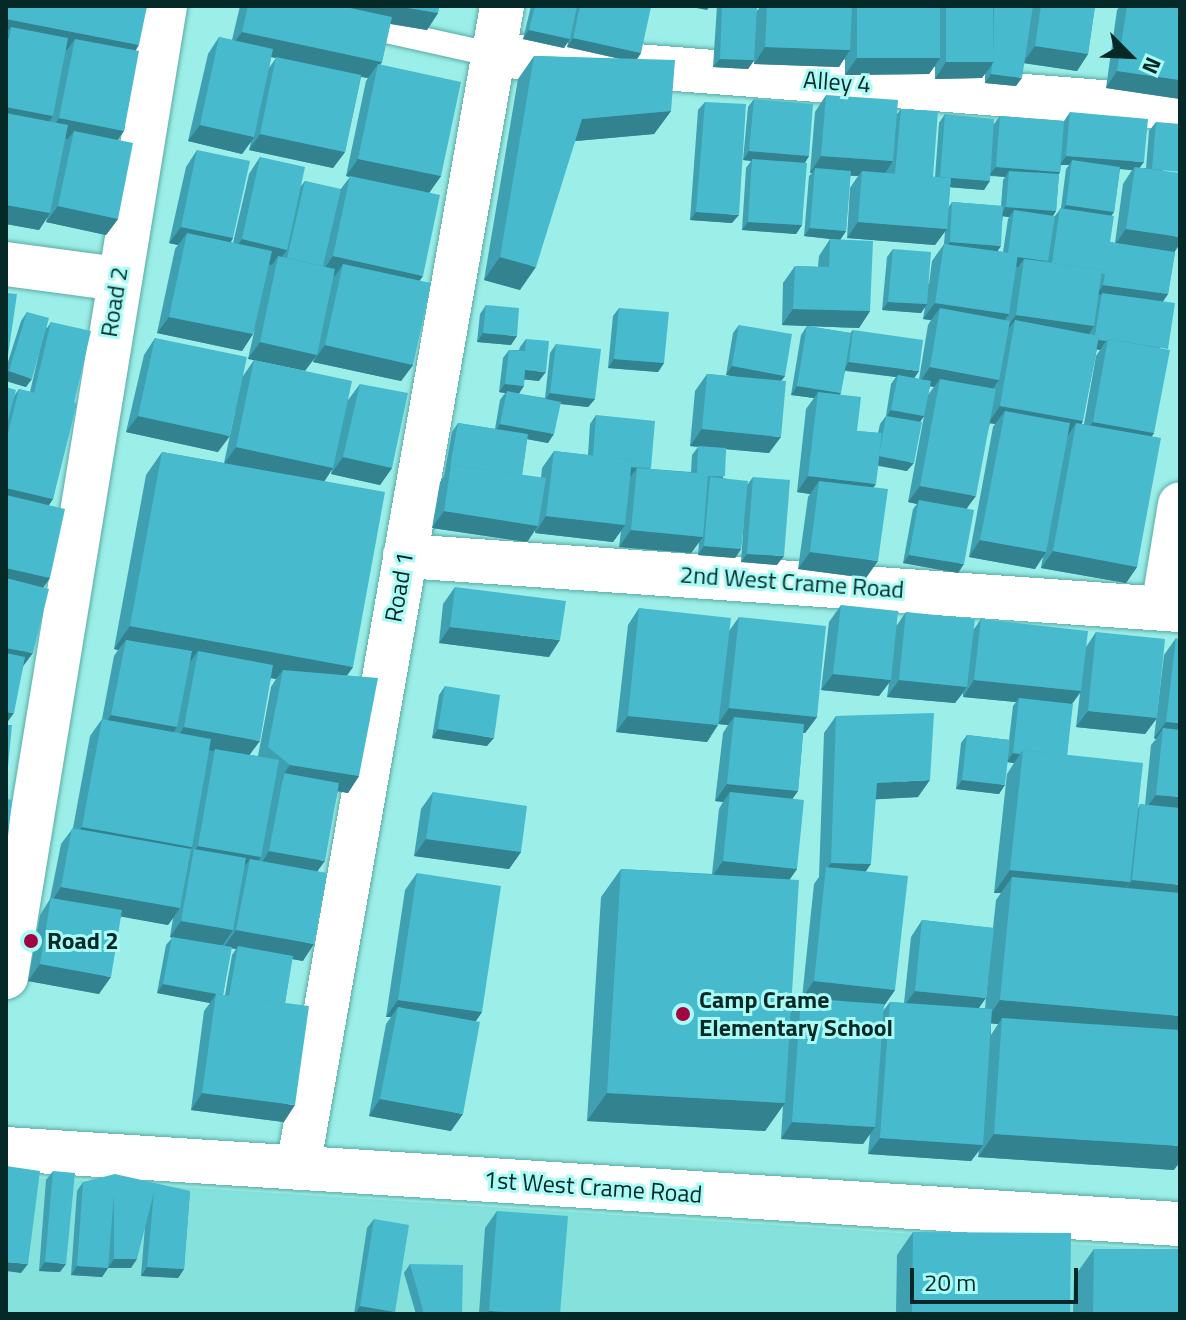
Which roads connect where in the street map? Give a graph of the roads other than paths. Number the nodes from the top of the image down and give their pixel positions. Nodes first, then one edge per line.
1 (165, 6) edge
2 (502, 6) edge
3 (330, 19) edge
4 (494, 55) junction
5 (1180, 108) edge
6 (6, 264) edge
7 (118, 279) junction
8 (1180, 504) edge
9 (405, 556) junction
10 (1172, 609) edge
11 (6, 977) edge
12 (6, 1149) edge
13 (298, 1168) junction
14 (1180, 1224) edge

1 - 7 street, Road 2
2 - 4 street, Road 1
3 - 4 lane
4 - 5 street, Alley 4
4 - 9 street, Road 1
6 - 7 street
7 - 11 street, Road 2
8 - 10 street
9 - 10 street, 2nd West Crame Road
9 - 13 street, Road 1
12 - 13 street, 1st West Crame Road
13 - 14 street, 1st West Crame Road

